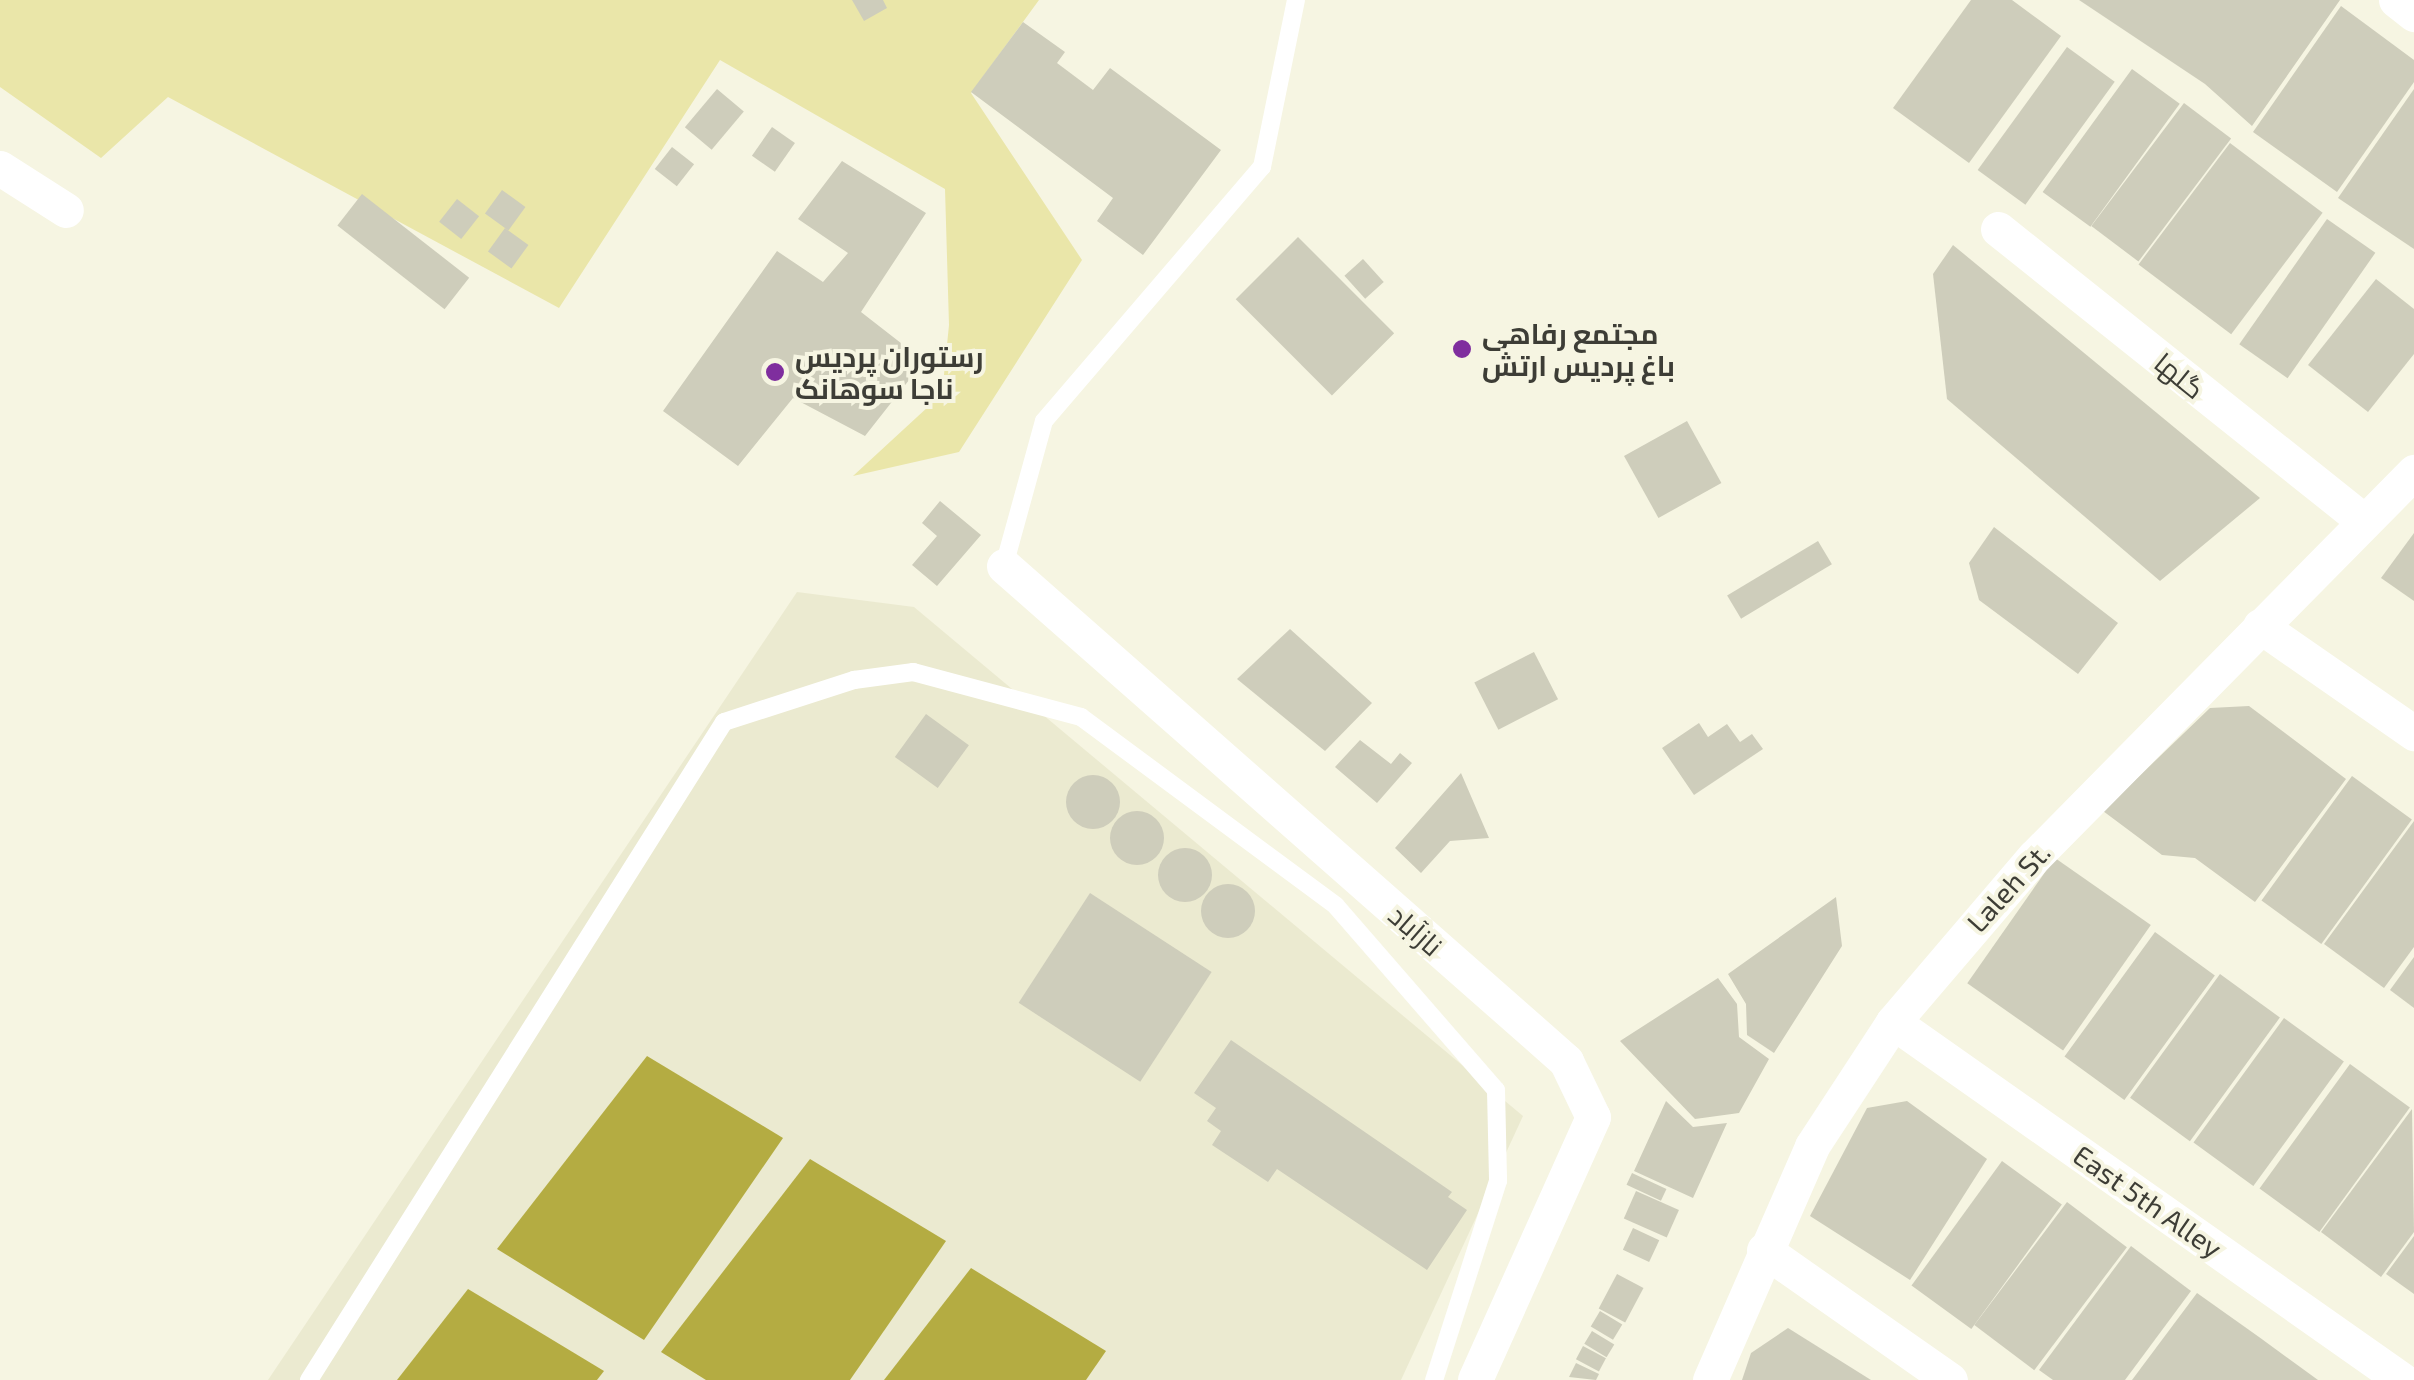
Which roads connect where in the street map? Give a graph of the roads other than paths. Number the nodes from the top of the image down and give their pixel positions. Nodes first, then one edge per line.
1 (1296, 0) edge
2 (2396, 0) edge
3 (2414, 14) edge
4 (0, 168) edge
5 (66, 210) dead end
6 (1998, 230) dead end
7 (2414, 472) edge
8 (2362, 520) junction
9 (1004, 566) joint
10 (2260, 626) junction
11 (2414, 733) edge
12 (1893, 1022) junction
13 (1764, 1250) junction
14 (310, 1380) edge
15 (1434, 1380) edge
16 (1476, 1380) edge
17 (1710, 1380) edge
18 (1950, 1380) edge
19 (2402, 1380) edge

1 - 9 lane
2 - 3 street
4 - 5 street
6 - 8 street, گلها
7 - 8 street, Laleh St.
8 - 10 street, Laleh St.
9 - 16 street, نازآباد
10 - 11 street
10 - 12 street, Laleh St.
12 - 13 street, Laleh St.
12 - 19 street, East 5th Alley
13 - 17 street, Laleh St.
13 - 18 street
14 - 15 lane

